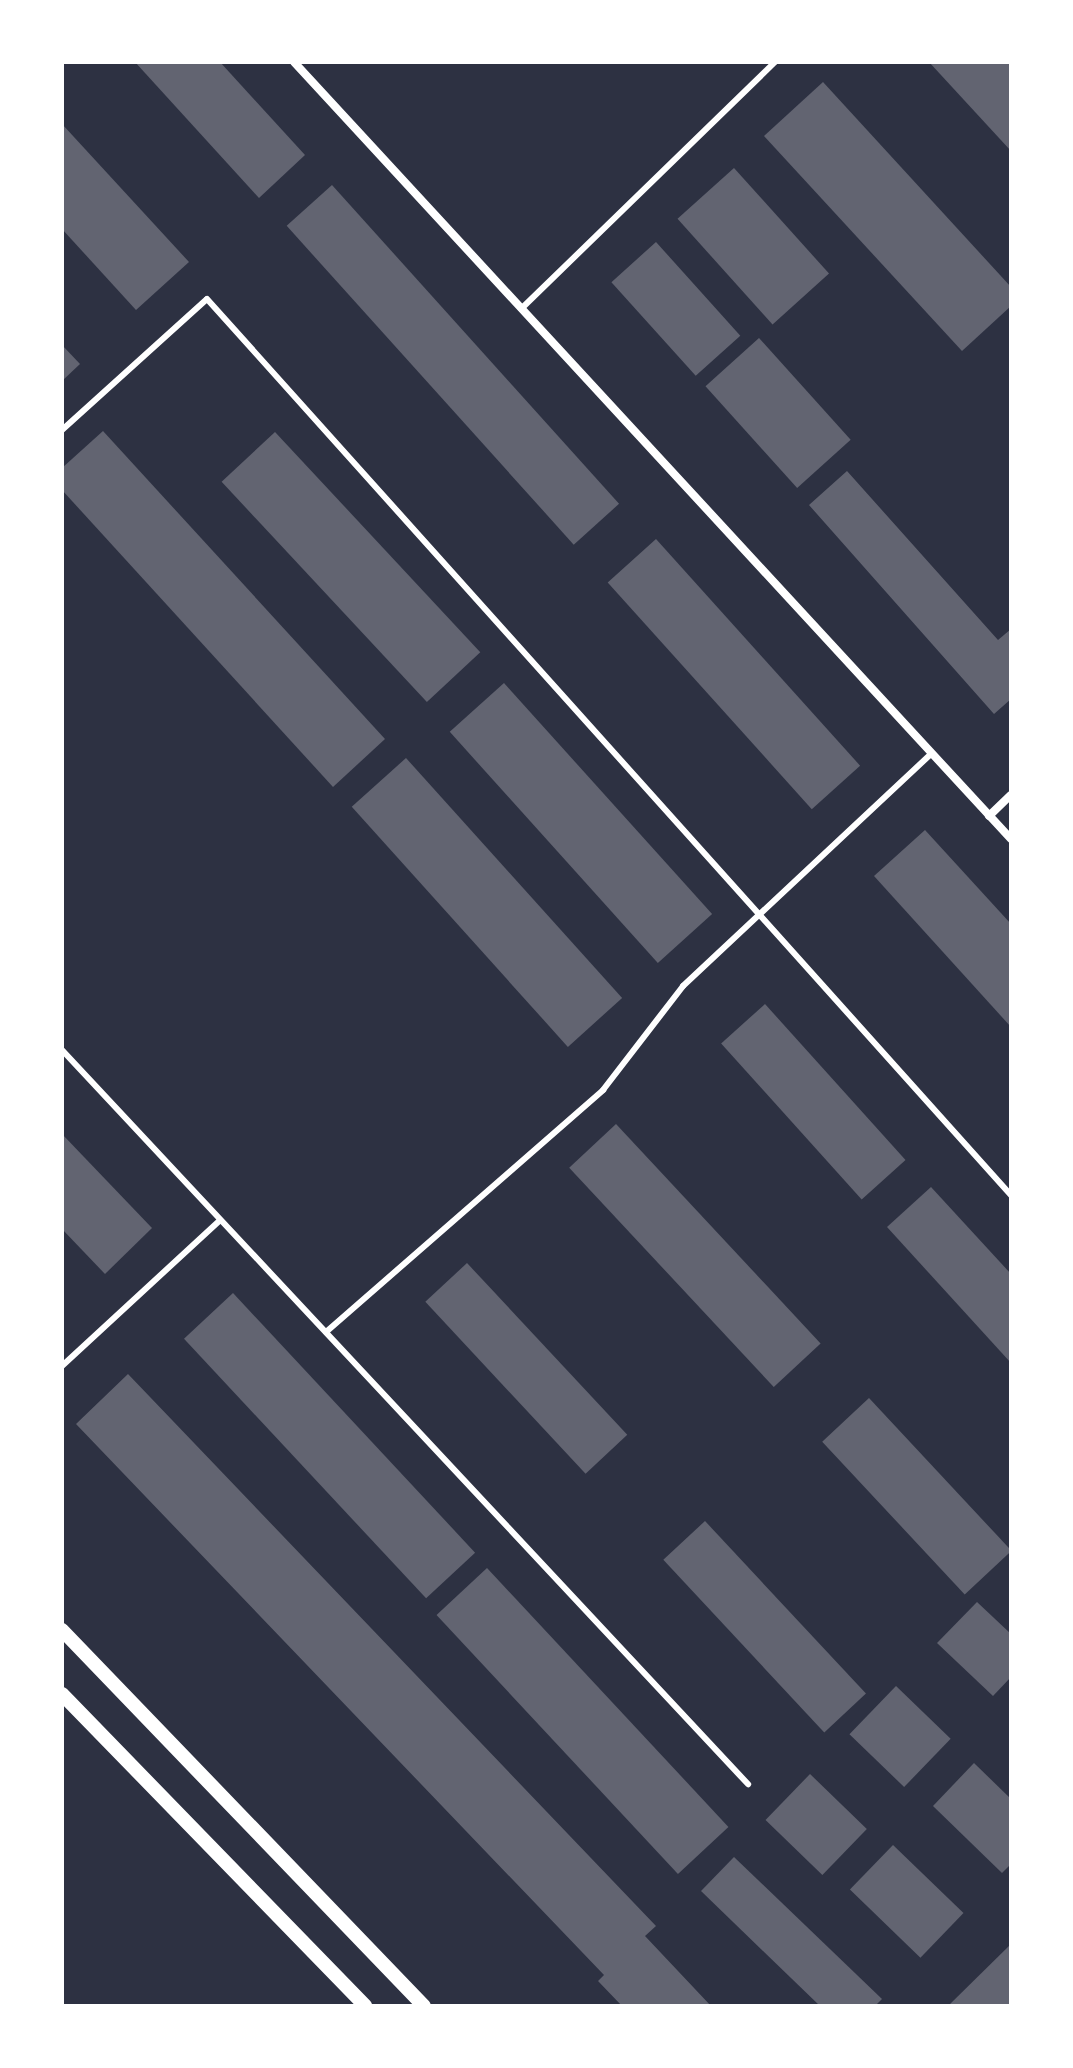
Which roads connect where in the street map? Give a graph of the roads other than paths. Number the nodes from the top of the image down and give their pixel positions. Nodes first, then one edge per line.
1 (294, 62) edge
2 (775, 62) edge
3 (521, 309) junction
4 (62, 430) edge
5 (932, 753) junction
6 (1011, 795) edge
7 (989, 816) junction
8 (1011, 839) edge
9 (758, 916) junction
10 (62, 1050) edge
11 (1011, 1195) edge
12 (220, 1220) junction
13 (326, 1332) junction
14 (62, 1366) edge
15 (62, 1630) edge
16 (62, 1694) edge
17 (748, 1784) dead end
18 (365, 2006) edge
19 (424, 2006) edge

1 - 3 street
2 - 3 lane
3 - 5 street
4 - 9 lane
5 - 7 street
5 - 9 lane
6 - 7 street
7 - 8 street
9 - 11 lane
9 - 13 lane
10 - 12 lane
12 - 13 lane
12 - 14 lane
13 - 17 lane
15 - 19 street
16 - 18 street

